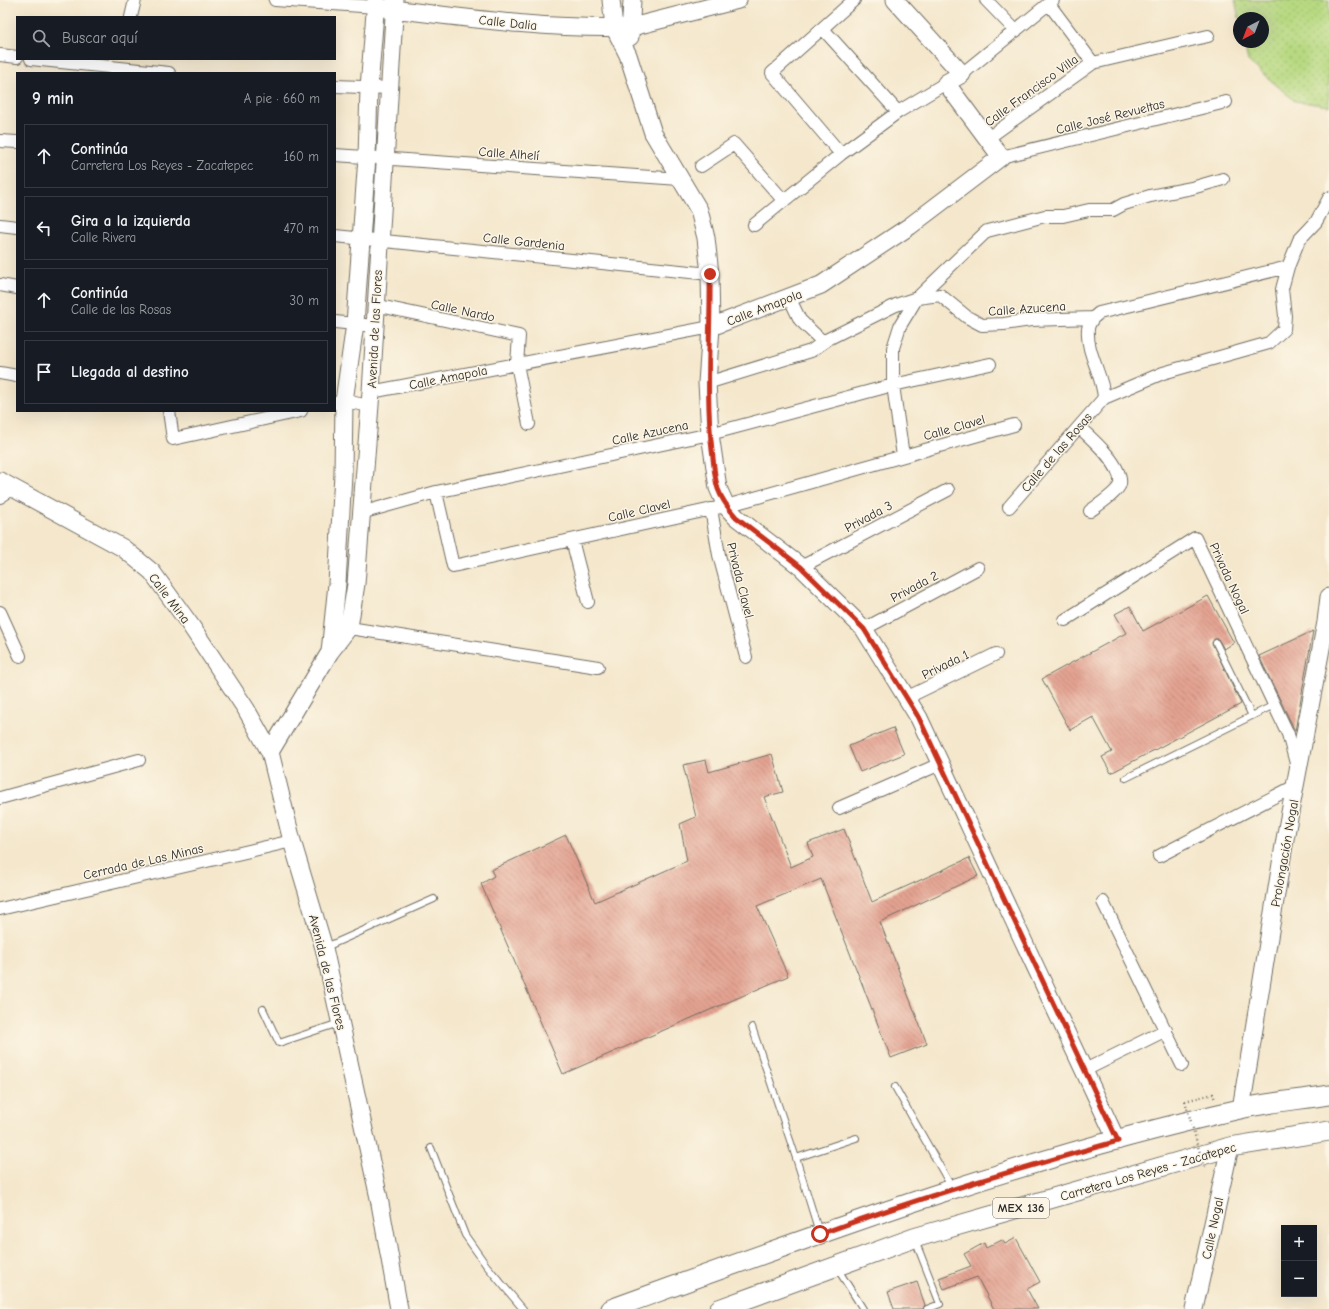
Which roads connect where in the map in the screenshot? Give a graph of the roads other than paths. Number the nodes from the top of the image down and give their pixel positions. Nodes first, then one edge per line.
1 (135, 0) edge
2 (275, 0) edge
3 (611, 0) edge
4 (632, 0) edge
5 (738, 0) edge
6 (854, 0) edge
7 (895, 0) edge
8 (986, 0) edge
9 (1051, 2) edge
10 (376, 4) edge
11 (394, 5) edge
12 (131, 16) edge
13 (614, 27) junction
14 (632, 27) junction
15 (823, 29) junction
16 (1016, 31) junction
17 (1208, 36) dead end
18 (0, 55) edge
19 (628, 55) junction
20 (16, 57) edge
21 (42, 60) edge
22 (1093, 63) junction
23 (120, 67) edge
24 (161, 72) edge
25 (962, 74) junction
26 (946, 83) junction
27 (336, 86) edge
28 (369, 88) junction
29 (390, 88) junction
30 (1226, 102) dead end
31 (898, 112) junction
32 (988, 138) junction
33 (0, 141) edge
34 (16, 142) edge
35 (841, 154) junction
36 (336, 155) edge
37 (1001, 156) junction
38 (367, 157) junction
39 (386, 158) junction
40 (701, 166) dead end
41 (680, 179) junction
42 (1223, 179) dead end
43 (1329, 198) edge
44 (784, 201) junction
45 (0, 225) edge
46 (754, 225) dead end
47 (16, 227) edge
48 (336, 236) edge
49 (362, 238) junction
50 (380, 240) junction
51 (1288, 267) junction
52 (710, 274) junction
53 (0, 286) edge
54 (16, 288) edge
55 (789, 298) junction
56 (917, 298) junction
57 (375, 305) junction
58 (1093, 318) junction
59 (336, 322) edge
60 (355, 324) junction
61 (374, 326) junction
62 (711, 327) junction
63 (823, 342) junction
64 (517, 364) junction
65 (990, 364) dead end
66 (0, 373) edge
67 (16, 376) edge
68 (707, 383) junction
69 (893, 385) junction
70 (1104, 398) junction
71 (370, 399) junction
72 (340, 402) edge
73 (169, 412) edge
74 (292, 412) edge
75 (250, 417) edge
76 (529, 424) dead end
77 (1014, 425) dead end
78 (1079, 427) junction
79 (710, 434) junction
80 (903, 456) junction
81 (343, 474) junction
82 (364, 477) junction
83 (4, 489) edge
84 (948, 490) dead end
85 (436, 492) junction
86 (718, 507) junction
87 (1009, 507) dead end
88 (1090, 512) dead end
89 (361, 513) junction
90 (572, 540) junction
91 (801, 567) junction
92 (978, 568) dead end
93 (1329, 597) edge
94 (588, 602) dead end
95 (0, 612) edge
96 (1065, 620) dead end
97 (1327, 626) edge
98 (341, 627) junction
99 (864, 629) junction
100 (1216, 643) dead end
101 (996, 654) dead end
102 (20, 656) dead end
103 (746, 657) dead end
104 (598, 667) dead end
105 (906, 698) junction
106 (1274, 705) junction
107 (1252, 716) junction
108 (270, 752) junction
109 (139, 760) dead end
110 (940, 764) junction
111 (1126, 778) dead end
112 (1297, 779) junction
113 (0, 798) edge
114 (839, 808) dead end
115 (292, 841) junction
116 (1159, 856) dead end
117 (434, 899) dead end
118 (1103, 902) dead end
119 (0, 910) edge
120 (324, 948) junction
121 (263, 1009) dead end
122 (341, 1022) junction
123 (752, 1027) dead end
124 (1166, 1030) junction
125 (1182, 1065) dead end
126 (1084, 1070) junction
127 (895, 1087) dead end
128 (1329, 1095) edge
129 (1241, 1108) junction
130 (1329, 1131) edge
131 (856, 1138) dead end
132 (1118, 1141) junction
133 (1230, 1147) junction
134 (431, 1148) dead end
135 (796, 1158) junction
136 (952, 1190) junction
137 (820, 1234) junction
138 (914, 1238) junction
139 (836, 1266) junction
140 (399, 1309) edge
141 (523, 1309) edge
142 (611, 1309) edge
143 (719, 1309) edge
144 (863, 1309) edge
145 (928, 1309) edge
146 (1194, 1309) edge

1 - 12 street
2 - 10 street, Calle Dalia
3 - 13 main road
4 - 14 main road
5 - 14 main road, Calle Dalia
6 - 15 street
7 - 25 main road
8 - 16 street
9 - 16 street
9 - 22 street
10 - 11 main road, Calle Dalia
10 - 28 main road, Avenida de las Flores
11 - 13 main road, Calle Dalia
11 - 29 main road, Avenida de las Flores
13 - 14 main road, Calle Dalia
13 - 19 main road
14 - 19 main road
15 - 31 street
15 - 35 street
16 - 25 street
17 - 22 street, Calle Francisco Villa
18 - 20 street
19 - 41 main road
21 - 23 street
22 - 32 street, Calle Francisco Villa
23 - 24 street
25 - 26 main road
26 - 31 street
26 - 32 main road
27 - 28 street
28 - 29 street
28 - 38 main road, Avenida de las Flores
29 - 39 main road, Avenida de las Flores
30 - 37 street, Calle José Revueltas
31 - 35 street
32 - 37 main road
33 - 34 street
35 - 44 street
36 - 38 street, Calle Alhelí
37 - 55 main road, Calle Amapola
38 - 39 street, Calle Alhelí
38 - 49 main road, Avenida de las Flores
39 - 41 street, Calle Alhelí
39 - 50 main road, Avenida de las Flores
40 - 44 street
41 - 52 main road
42 - 56 street
43 - 51 street
44 - 46 street
45 - 47 street
48 - 49 street, Calle Gardenia
49 - 50 street, Calle Gardenia
49 - 60 main road, Avenida de las Flores
50 - 52 street, Calle Gardenia
50 - 57 main road, Avenida de las Flores
51 - 58 street, Calle Azucena
51 - 70 street
52 - 62 main road
53 - 54 street
55 - 62 main road, Calle Amapola
55 - 63 street
56 - 58 street, Calle Azucena
56 - 63 street, Calle Azucena
56 - 69 street
57 - 61 main road, Avenida de las Flores
57 - 64 street, Calle Nardo
58 - 70 street
59 - 60 street
60 - 61 street
60 - 72 main road, Avenida de las Flores
61 - 71 main road, Avenida de las Flores
62 - 64 street, Calle Amapola
62 - 68 main road
63 - 68 street, Calle Azucena
64 - 71 street, Calle Amapola
64 - 76 street
65 - 69 street, Calle Azucena
66 - 67 street
68 - 79 main road
69 - 79 street, Calle Azucena
69 - 80 street
70 - 78 street, Calle de las Rosas
71 - 72 street
71 - 82 main road, Avenida de las Flores
72 - 81 main road, Avenida de las Flores
73 - 75 street
74 - 75 street
77 - 80 street, Calle Clavel
78 - 87 street, Calle de las Rosas
78 - 88 street
79 - 85 street, Calle Azucena
79 - 86 main road
80 - 86 street, Calle Clavel
81 - 82 street
81 - 98 main road, Avenida de las Flores
82 - 89 main road, Avenida de las Flores
83 - 108 main road, Calle Mina
84 - 91 street, Privada 3
85 - 89 street, Calle Azucena
85 - 90 street, Calle Clavel
86 - 90 street, Calle Clavel
86 - 91 main road
86 - 103 street, Privada Clavel
89 - 98 main road, Avenida de las Flores
90 - 94 street
91 - 99 main road
92 - 99 street, Privada 2
93 - 97 main road, Prolongación Nogal
95 - 102 street
96 - 106 street, Privada Nogal
97 - 112 main road, Prolongación Nogal
98 - 104 street
98 - 108 main road, Avenida de las Flores
99 - 105 main road
100 - 107 lane
101 - 105 street, Privada 1
105 - 110 main road
106 - 107 lane
106 - 112 street, Privada Nogal
107 - 111 lane
108 - 115 main road, Avenida de las Flores
109 - 113 street
110 - 114 street
110 - 126 main road
112 - 116 street
112 - 129 main road, Prolongación Nogal
115 - 119 street, Cerrada de Las Minas
115 - 120 main road, Avenida de las Flores
117 - 120 lane
118 - 124 street
120 - 122 main road, Avenida de las Flores
121 - 122 lane
122 - 140 main road, Avenida de las Flores
123 - 135 lane
124 - 125 street
124 - 126 street
126 - 132 main road
127 - 136 lane
128 - 129 main road
129 - 132 main road
130 - 133 main road, Carretera Los Reyes - Zacatepec / MEX 136
131 - 135 lane
132 - 136 main road
133 - 138 main road, Carretera Los Reyes - Zacatepec / MEX 136
133 - 146 main road, Calle Nogal
134 - 141 lane
135 - 137 lane
136 - 137 main road
137 - 142 main road
138 - 139 main road, Carretera Los Reyes - Zacatepec / MEX 136
138 - 145 lane
139 - 143 main road, Carretera Los Reyes - Zacatepec / MEX 136
139 - 144 lane

